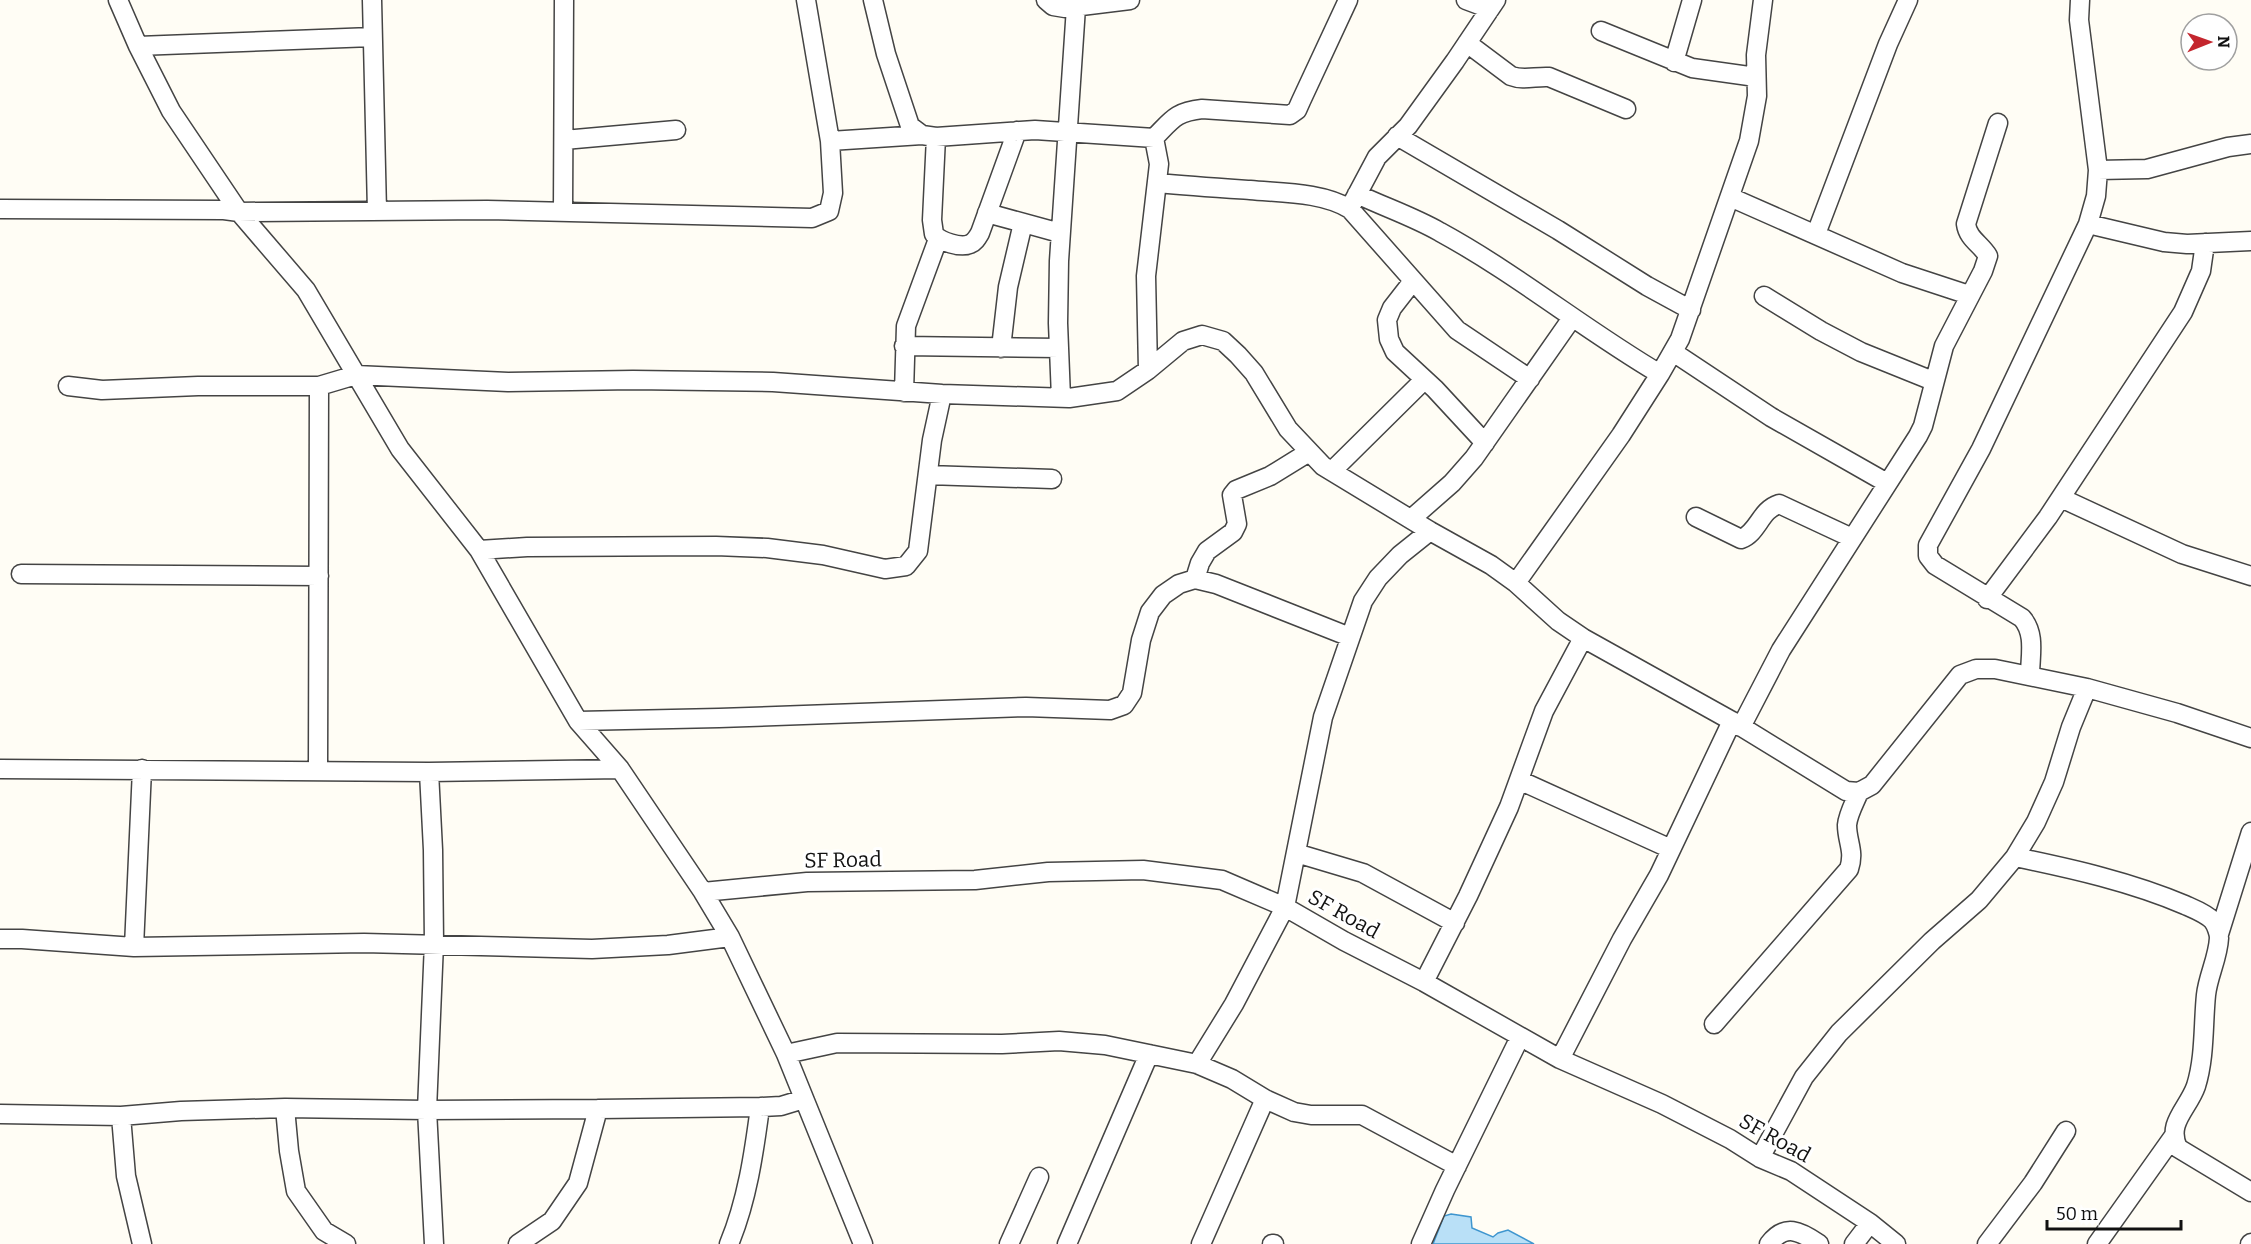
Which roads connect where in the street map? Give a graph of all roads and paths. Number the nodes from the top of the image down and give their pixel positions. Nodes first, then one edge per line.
1 (118, 0) edge
2 (372, 0) edge
3 (564, 0) edge
4 (806, 0) edge
5 (873, 0) edge
6 (1046, 0) edge
7 (1130, 0) edge
8 (1348, 0) edge
9 (1466, 0) edge
10 (1692, 0) edge
11 (1763, 0) edge
12 (1908, 0) edge
13 (2080, 0) edge
14 (1493, 5) edge
15 (1076, 7) junction
16 (1601, 31) dead end
17 (372, 37) junction
18 (1467, 43) junction
19 (138, 46) junction
20 (1674, 62) junction
21 (1756, 76) junction
22 (1626, 110) dead end
23 (1998, 123) dead end
24 (676, 130) dead end
25 (1017, 131) junction
26 (1067, 132) junction
27 (929, 136) junction
28 (1398, 136) junction
29 (1154, 138) junction
30 (564, 140) junction
31 (830, 141) junction
32 (2251, 144) edge
33 (2098, 170) junction
34 (1158, 183) junction
35 (1730, 197) junction
36 (1353, 202) junction
37 (0, 209) edge
38 (377, 211) junction
39 (563, 211) junction
40 (239, 212) junction
41 (987, 213) junction
42 (1023, 223) junction
43 (2088, 224) junction
44 (1060, 233) junction
45 (1816, 234) junction
46 (938, 239) junction
47 (2251, 241) edge
48 (2205, 243) junction
49 (1413, 281) junction
50 (1969, 295) junction
51 (1764, 296) dead end
52 (1690, 310) junction
53 (1572, 318) junction
54 (904, 346) junction
55 (1001, 348) junction
56 (1059, 348) junction
57 (1672, 352) junction
58 (1148, 370) junction
59 (1660, 374) junction
60 (356, 375) junction
61 (1530, 379) junction
62 (1424, 380) junction
63 (1933, 381) junction
64 (68, 386) dead end
65 (319, 386) junction
66 (904, 392) junction
67 (942, 394) junction
68 (1061, 398) junction
69 (1485, 443) junction
70 (1309, 452) junction
71 (1332, 471) junction
72 (928, 475) junction
73 (1052, 478) dead end
74 (1887, 483) junction
75 (2061, 498) junction
76 (1696, 517) dead end
77 (1411, 519) junction
78 (1430, 531) junction
79 (1852, 538) junction
80 (478, 550) junction
81 (21, 574) dead end
82 (318, 576) junction
83 (2251, 576) edge
84 (1195, 579) junction
85 (1516, 583) junction
86 (1987, 599) junction
87 (1350, 637) junction
88 (1583, 638) junction
89 (2030, 676) junction
90 (2087, 688) junction
91 (578, 721) junction
92 (1736, 724) junction
93 (2251, 738) edge
94 (0, 769) edge
95 (620, 769) junction
96 (141, 770) junction
97 (318, 771) junction
98 (429, 772) junction
99 (1519, 780) junction
100 (1859, 792) junction
101 (2251, 832) edge
102 (1671, 849) junction
103 (1296, 853) junction
104 (2015, 857) junction
105 (703, 892) junction
106 (1285, 907) junction
107 (1455, 923) junction
108 (2219, 934) junction
109 (729, 937) junction
110 (0, 939) edge
111 (434, 943) junction
112 (134, 947) junction
113 (1424, 982) junction
114 (1714, 1024) dead end
115 (1520, 1037) junction
116 (786, 1054) junction
117 (1149, 1054) junction
118 (1560, 1059) junction
119 (1197, 1064) junction
120 (804, 1099) junction
121 (1264, 1099) junction
122 (760, 1107) junction
123 (285, 1108) junction
124 (598, 1109) junction
125 (427, 1110) junction
126 (0, 1114) edge
127 (121, 1116) junction
128 (2066, 1131) dead end
129 (2173, 1137) junction
130 (1760, 1158) junction
131 (1457, 1166) junction
132 (1040, 1177) dead end
133 (2251, 1192) edge
134 (1870, 1223) junction
135 (142, 1244) edge
136 (346, 1244) edge
137 (434, 1244) edge
138 (518, 1244) edge
139 (729, 1244) edge
140 (863, 1244) edge
141 (1009, 1244) edge
142 (1067, 1244) edge
143 (1201, 1244) edge
144 (1421, 1244) edge
145 (1769, 1244) edge
146 (1819, 1244) edge
147 (1854, 1244) edge
148 (1896, 1244) edge
149 (1987, 1244) edge
150 (2097, 1244) edge

1 - 19 street
2 - 17 street
3 - 30 street
4 - 31 street
5 - 27 street
6 - 15 street
7 - 15 street
8 - 29 street
9 - 14 street
10 - 20 street
11 - 21 street
12 - 45 street
13 - 33 street
14 - 18 street
15 - 26 street
16 - 20 street
17 - 19 street
17 - 38 street
18 - 22 street
18 - 28 street
19 - 40 street
20 - 21 street
21 - 35 street
23 - 50 street
24 - 30 street
25 - 26 street
25 - 27 street
25 - 41 street
26 - 29 street
26 - 44 street
27 - 31 street
27 - 46 street
28 - 36 street
28 - 52 street
29 - 34 street
30 - 39 street
31 - 39 street
32 - 33 street
33 - 43 street
34 - 36 street
34 - 58 street
35 - 45 street
35 - 52 street
36 - 49 street
36 - 53 street
37 - 40 street
38 - 39 street
38 - 40 street
40 - 60 street
41 - 42 street
41 - 46 street
42 - 44 street
42 - 55 street
43 - 48 street
43 - 86 street
44 - 56 street
45 - 50 street
46 - 54 street
47 - 48 street
48 - 75 street
49 - 61 street
49 - 62 street
50 - 63 street
51 - 63 street
52 - 57 street
53 - 59 street
53 - 61 street
54 - 55 street
54 - 66 street
55 - 56 street
56 - 68 street
57 - 59 street
57 - 74 street
58 - 68 street
58 - 70 street
59 - 85 street
60 - 65 street
60 - 66 street
60 - 80 street
61 - 69 street
62 - 69 street
62 - 71 street
63 - 74 street
64 - 65 street
65 - 82 street
66 - 67 street
67 - 68 street
67 - 72 street
69 - 77 street
70 - 71 street
70 - 84 street
71 - 77 street
72 - 73 street
72 - 80 street
74 - 79 street
75 - 83 street
75 - 86 street
76 - 79 street
77 - 78 street
78 - 85 street
78 - 87 street
79 - 92 street
80 - 91 street
81 - 82 street
82 - 97 street
84 - 87 street
84 - 91 street
85 - 88 street
86 - 89 street
87 - 103 street
88 - 92 street
88 - 99 street
89 - 90 street
89 - 100 street
90 - 93 street
90 - 104 street
91 - 95 street
92 - 100 street
92 - 102 street
94 - 96 street
95 - 98 street
95 - 105 street
96 - 97 street
96 - 112 street
97 - 98 street
98 - 111 street
99 - 102 street
99 - 107 street
100 - 114 street
101 - 108 street
102 - 118 street
103 - 106 street
103 - 107 street
104 - 108 street
104 - 130 street
105 - 106 street, SF Road
105 - 109 street
106 - 113 street, SF Road
106 - 119 street
107 - 113 street
108 - 129 street
109 - 111 street
109 - 116 street
110 - 112 street
111 - 112 street
111 - 125 street
113 - 115 street, SF Road
115 - 118 street, SF Road
115 - 131 street
116 - 117 street
116 - 120 street
117 - 119 street
117 - 142 street
118 - 130 street, SF Road
119 - 121 street
120 - 122 street
120 - 140 street
121 - 131 street
121 - 143 street
122 - 124 street
122 - 139 street
123 - 125 street
123 - 127 street
123 - 136 street
124 - 125 street
124 - 138 street
125 - 137 street
126 - 127 street
127 - 135 street
128 - 149 street
129 - 133 street
129 - 150 street
130 - 134 street, SF Road
131 - 144 street
132 - 141 street
134 - 147 street
134 - 148 street, SF Road
145 - 146 street

